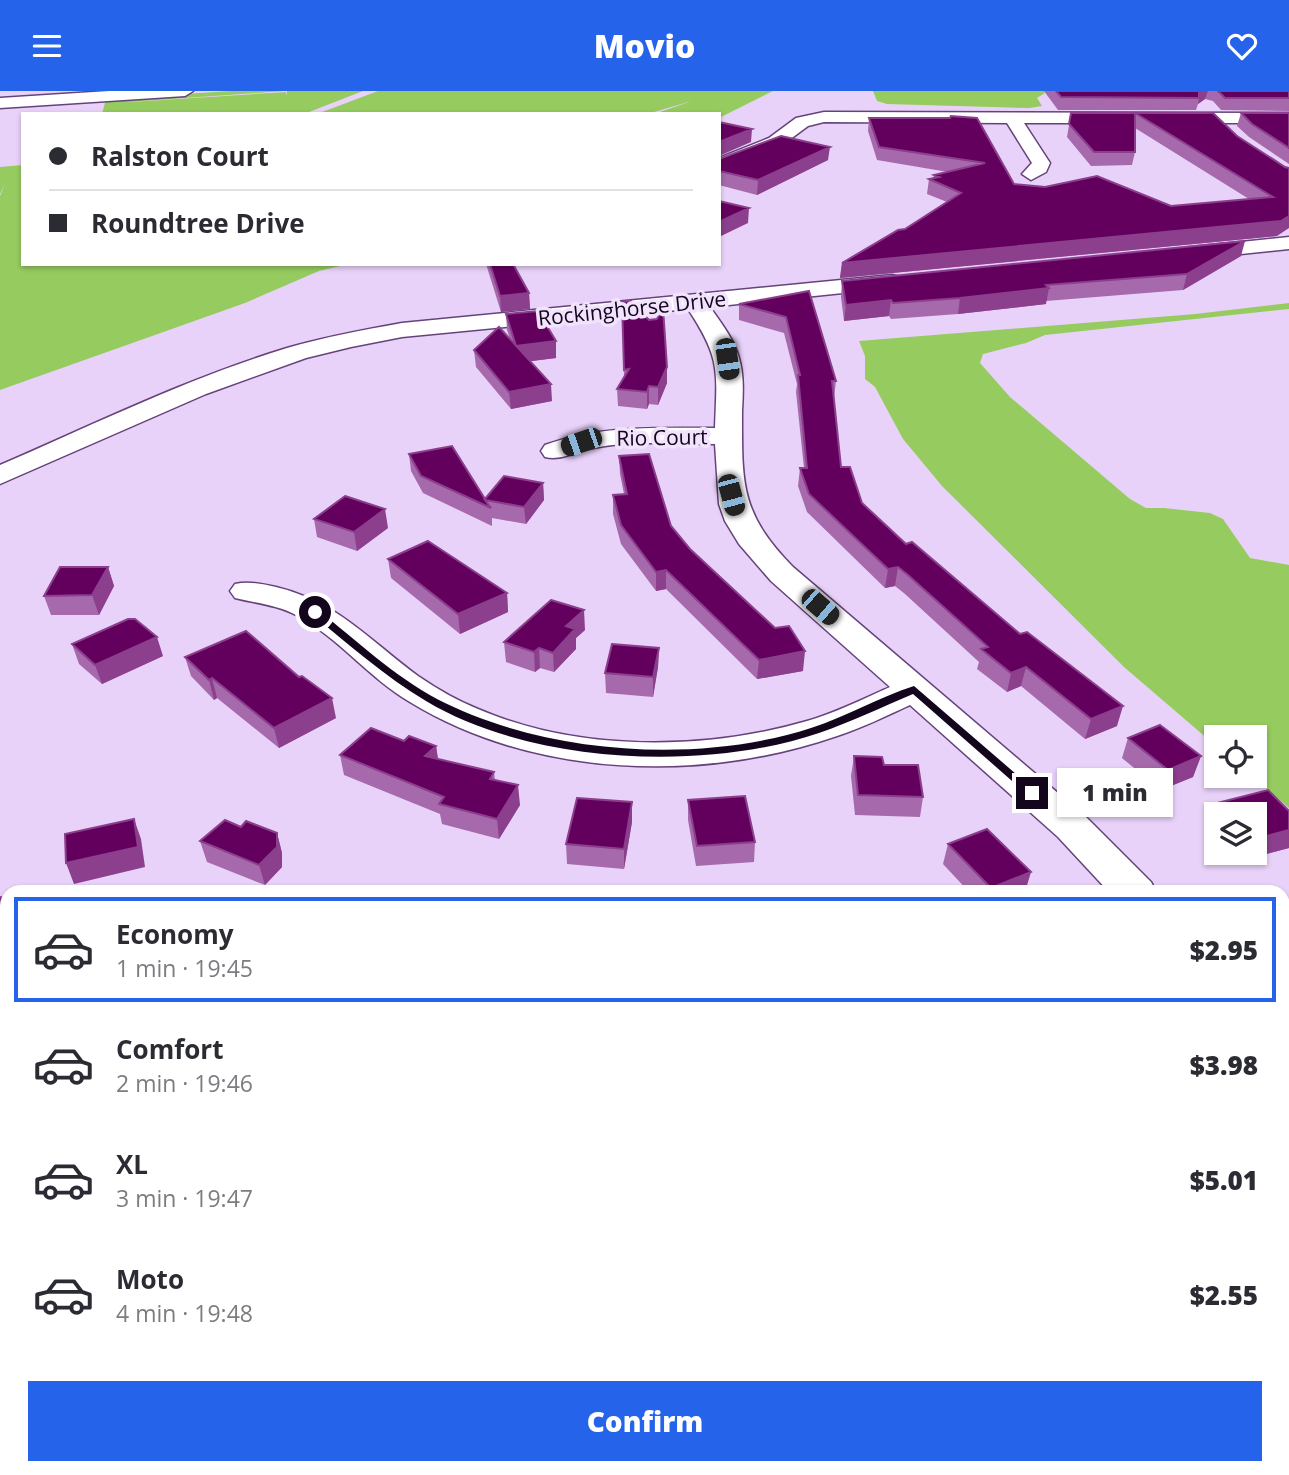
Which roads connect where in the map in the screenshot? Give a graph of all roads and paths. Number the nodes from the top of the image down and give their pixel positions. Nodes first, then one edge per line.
1 (185, 91) edge
2 (1195, 98) edge
3 (0, 103) edge
4 (1012, 117) junction
5 (1215, 117) junction
6 (1289, 118) edge
7 (1232, 134) edge
8 (721, 164) edge
9 (1031, 174) dead end
10 (1289, 243) edge
11 (1164, 255) edge
12 (914, 280) edge
13 (695, 301) junction
14 (729, 436) junction
15 (555, 451) dead end
16 (0, 475) edge
17 (246, 591) dead end
18 (914, 690) junction
19 (1128, 885) edge

1 - 3 street
2 - 5 street
4 - 5 street
4 - 8 street
4 - 9 street
5 - 6 street
5 - 7 street
10 - 11 street
12 - 13 street, Rockinghorse Drive
13 - 14 street
13 - 16 street, Rockinghorse Drive
14 - 15 street, Rio Court
14 - 18 street
17 - 18 street
18 - 19 street

